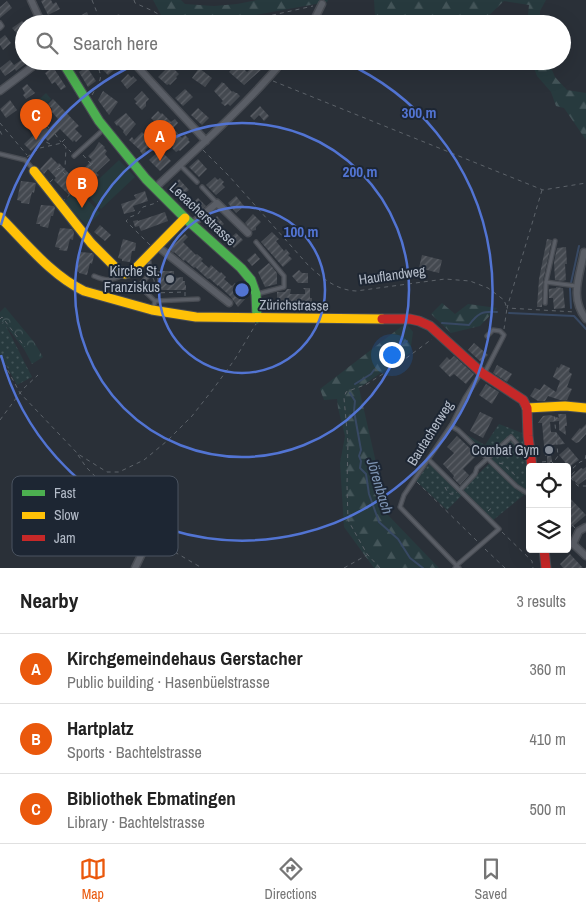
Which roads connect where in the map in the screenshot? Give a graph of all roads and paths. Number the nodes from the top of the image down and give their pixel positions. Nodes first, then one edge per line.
1 (31, 0) edge
2 (92, 0) edge
3 (134, 0) edge
4 (322, 4) joint
5 (38, 15) edge
6 (98, 15) edge
7 (160, 15) edge
8 (274, 15) edge
9 (316, 15) edge
10 (0, 24) edge
11 (0, 28) edge
12 (28, 70) edge
13 (67, 70) edge
14 (100, 70) edge
15 (140, 70) edge
16 (275, 70) edge
17 (268, 78) junction
18 (0, 92) edge
19 (87, 102) junction
20 (42, 120) dead end
21 (0, 123) edge
22 (49, 128) dead end
23 (105, 129) junction
24 (0, 131) edge
25 (2, 134) dead end
26 (54, 134) dead end
27 (66, 138) dead end
28 (206, 141) junction
29 (62, 142) junction
30 (52, 145) junction
31 (200, 146) junction
32 (66, 147) junction
33 (42, 148) junction
34 (79, 151) junction
35 (0, 154) edge
36 (74, 156) joint
37 (94, 162) dead end
38 (180, 165) junction
39 (57, 170) dead end
40 (34, 171) joint
41 (62, 171) junction
42 (56, 176) dead end
43 (197, 182) dead end
44 (586, 183) edge
45 (202, 187) dead end
46 (155, 188) junction
47 (543, 190) junction
48 (163, 195) junction
49 (60, 203) junction
50 (217, 203) junction
51 (0, 217) edge
52 (188, 221) junction
53 (248, 233) dead end
54 (555, 241) dead end
55 (256, 242) dead end
56 (156, 247) junction
57 (584, 252) dead end
58 (147, 257) junction
59 (129, 273) junction
60 (149, 275) junction
61 (94, 276) dead end
62 (546, 282) junction
63 (576, 286) junction
64 (158, 293) junction
65 (146, 294) junction
66 (256, 294) junction
67 (111, 299) junction
68 (185, 299) junction
69 (198, 299) dead end
70 (155, 301) junction
71 (229, 303) dead end
72 (545, 303) dead end
73 (506, 308) junction
74 (152, 310) junction
75 (581, 312) junction
76 (257, 318) junction
77 (0, 319) edge
78 (586, 319) edge
79 (438, 334) junction
80 (504, 335) junction
81 (487, 336) dead end
82 (25, 348) dead end
83 (0, 356) edge
84 (483, 374) junction
85 (38, 375) dead end
86 (20, 393) junction
87 (554, 407) junction
88 (527, 408) junction
89 (586, 408) edge
90 (0, 420) edge
91 (451, 426) junction
92 (78, 454) junction
93 (586, 455) edge
94 (530, 456) junction
95 (488, 459) junction
96 (429, 460) junction
97 (542, 462) dead end
98 (531, 463) edge
99 (494, 465) junction
100 (95, 476) edge
101 (516, 476) dead end
102 (414, 480) junction
103 (445, 486) dead end
104 (586, 486) edge
105 (460, 490) junction
106 (526, 492) edge
107 (571, 524) edge
108 (586, 527) edge
109 (499, 529) junction
110 (578, 531) junction
111 (571, 542) edge
112 (480, 545) junction
113 (571, 545) edge
114 (544, 553) edge
115 (178, 554) edge
116 (367, 554) junction
117 (140, 556) edge
118 (586, 556) edge
119 (199, 567) edge
120 (457, 567) edge
121 (134, 568) edge
122 (202, 568) edge
123 (344, 568) edge
124 (380, 568) edge
125 (505, 568) edge
126 (533, 568) edge
127 (546, 568) edge

1 - 5 street
2 - 6 path
3 - 7 path
4 - 8 path
4 - 9 street
10 - 11 lane
12 - 18 street
13 - 19 main road, Leeacherstrasse
14 - 19 path
15 - 28 street
16 - 17 street
17 - 28 street
17 - 47 path
19 - 23 main road, Leeacherstrasse
20 - 22 path
21 - 33 path
23 - 34 lane
23 - 46 main road, Leeacherstrasse
24 - 25 path
26 - 29 path
27 - 29 path
28 - 31 street
29 - 30 path
29 - 32 path
30 - 33 path
30 - 33 path
31 - 38 street
31 - 73 path, Hauflandweg
32 - 36 path
32 - 41 path
34 - 36 lane
34 - 37 path
35 - 40 lane
38 - 43 lane
38 - 46 street
39 - 41 path
40 - 49 main road
41 - 42 path
41 - 49 path
44 - 47 path
45 - 50 lane
46 - 48 main road, Leeacherstrasse
47 - 73 path
48 - 52 main road, Leeacherstrasse
48 - 56 path
49 - 59 main road
50 - 52 street
50 - 53 street
51 - 67 main road, Zürichstrasse
52 - 56 main road
52 - 66 main road, Leeacherstrasse
54 - 62 lane
55 - 66 lane
56 - 58 main road
56 - 71 street
57 - 63 street
58 - 59 main road
58 - 60 lane
59 - 61 lane
59 - 67 path
60 - 64 path
60 - 65 lane
62 - 63 lane
62 - 72 lane
63 - 75 street
64 - 65 path
64 - 68 path
65 - 70 lane
66 - 76 main road, Leeacherstrasse
67 - 74 main road, Zürichstrasse
68 - 69 lane
68 - 70 lane
70 - 74 lane
73 - 75 path
73 - 80 path
74 - 76 main road, Zürichstrasse
75 - 78 street
76 - 79 main road, Zürichstrasse
76 - 92 path
77 - 82 path
79 - 84 main road, Zürichstrasse
79 - 116 path
80 - 81 lane
80 - 84 lane
83 - 86 path
84 - 88 main road, Zürichstrasse
84 - 91 lane, Bautacherweg
85 - 86 path
86 - 90 path
86 - 92 path
87 - 88 main road
87 - 89 main road
87 - 97 path
88 - 94 main road
91 - 95 lane
91 - 96 lane, Bautacherweg
92 - 100 path
93 - 104 path
94 - 95 lane
94 - 98 main road
95 - 99 lane
95 - 105 lane
96 - 102 lane, Bautacherweg
96 - 105 lane
99 - 101 path
99 - 106 lane
102 - 112 path
102 - 120 lane, Bautacherweg
103 - 105 path
105 - 109 lane
107 - 110 path
108 - 110 street
109 - 112 lane
109 - 126 path
110 - 111 street
112 - 120 lane
112 - 125 path
113 - 118 street
114 - 127 main road
115 - 119 path
116 - 123 path
116 - 124 path
117 - 121 street
119 - 122 path

